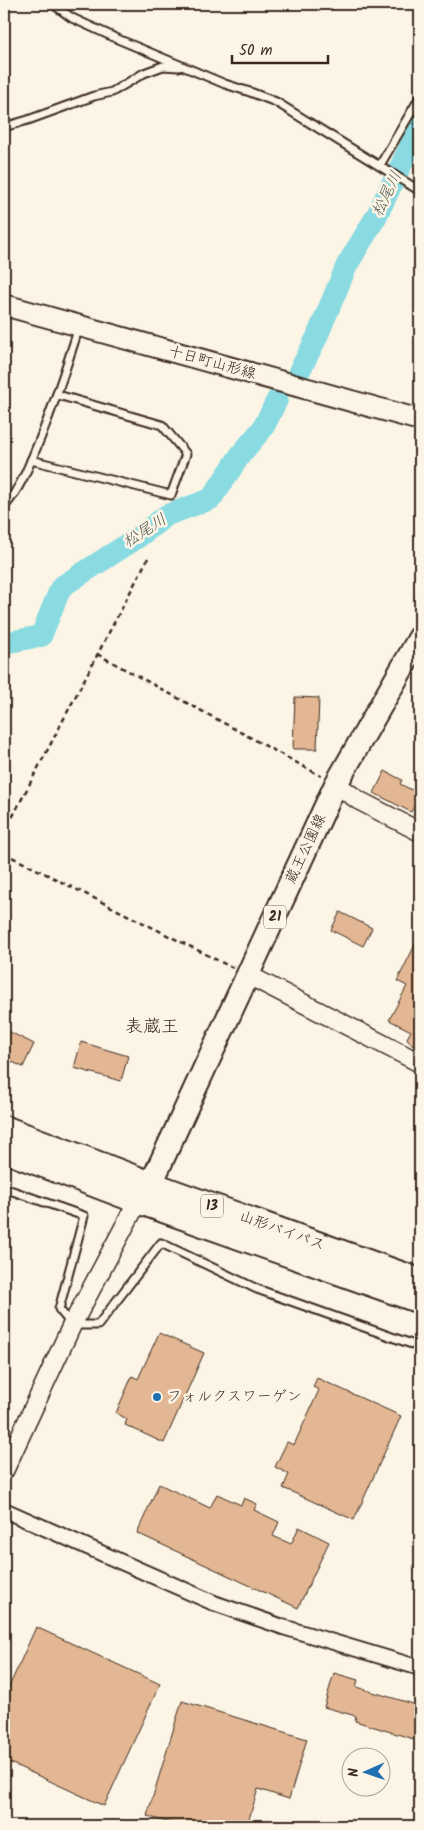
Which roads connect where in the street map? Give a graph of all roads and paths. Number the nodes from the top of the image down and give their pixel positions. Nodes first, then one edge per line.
1 (53, 4) edge
2 (183, 67) junction
3 (420, 97) edge
4 (4, 127) edge
5 (381, 166) junction
6 (420, 192) edge
7 (4, 305) edge
8 (79, 326) junction
9 (58, 395) junction
10 (420, 420) edge
11 (32, 460) junction
12 (4, 507) edge
13 (148, 558) dead end
14 (420, 637) edge
15 (97, 654) junction
16 (336, 784) junction
17 (420, 832) edge
18 (4, 833) edge
19 (4, 853) edge
20 (248, 975) junction
21 (420, 1063) edge
22 (4, 1128) edge
23 (4, 1150) edge
24 (4, 1188) edge
25 (144, 1192) junction
26 (420, 1281) edge
27 (420, 1301) edge
28 (72, 1325) junction
29 (420, 1347) edge
30 (4, 1471) edge
31 (4, 1510) edge
32 (420, 1668) edge

1 - 2 lane
2 - 4 lane
2 - 5 lane
3 - 5 lane
5 - 6 lane
7 - 8 main road, 十日町山形線
8 - 9 lane
8 - 10 main road, 十日町山形線
9 - 11 lane
9 - 11 lane
11 - 12 lane
13 - 15 path
14 - 16 main road, 蔵王公園線 / 21
15 - 16 path
15 - 18 path
16 - 17 street
16 - 20 main road, 蔵王公園線 / 21
19 - 20 path
20 - 21 street
20 - 25 main road, 蔵王公園線 / 21
22 - 25 highway, 山形バイパス / 13
23 - 25 highway, 山形バイパス / 13
24 - 28 lane
25 - 26 highway, 山形バイパス / 13
25 - 27 highway, 山形バイパス / 13
25 - 28 street
28 - 29 lane
28 - 30 street
31 - 32 street

